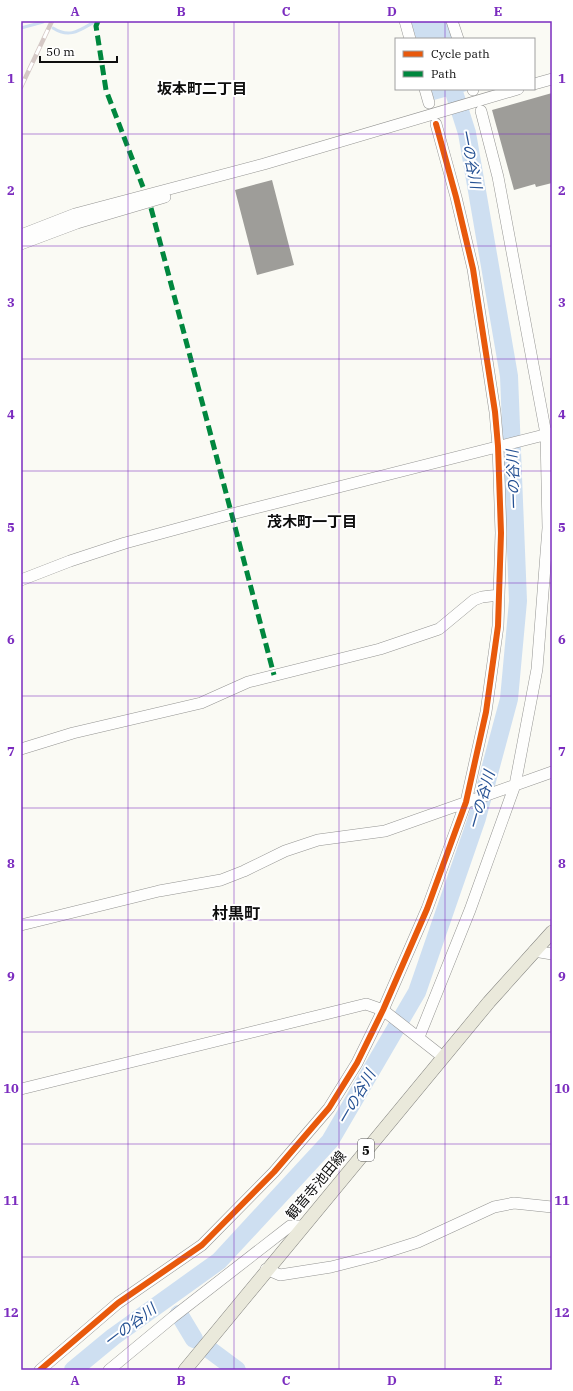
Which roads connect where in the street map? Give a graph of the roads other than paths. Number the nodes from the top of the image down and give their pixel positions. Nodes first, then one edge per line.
1 (405, 21) edge
2 (452, 21) edge
3 (410, 38) edge
4 (458, 38) edge
5 (552, 79) edge
6 (535, 84) edge
7 (425, 90) edge
8 (516, 90) edge
9 (429, 103) dead end
10 (479, 106) junction
11 (435, 119) junction
12 (147, 199) junction
13 (21, 235) edge
14 (21, 244) edge
15 (549, 434) edge
16 (498, 446) junction
17 (21, 580) edge
18 (499, 595) junction
19 (21, 749) edge
20 (552, 772) edge
21 (515, 785) junction
22 (466, 802) junction
23 (21, 925) edge
24 (552, 932) edge
25 (534, 951) junction
26 (552, 954) edge
27 (383, 1010) junction
28 (419, 1037) junction
29 (443, 1057) junction
30 (21, 1089) edge
31 (552, 1207) edge
32 (303, 1226) junction
33 (266, 1269) junction
34 (40, 1370) edge
35 (109, 1370) edge
36 (185, 1370) edge

1 - 3 street
2 - 4 street
5 - 6 street
7 - 9 street
8 - 10 street
10 - 11 street
10 - 15 street
11 - 12 street
11 - 16 street
12 - 13 street
12 - 14 street
15 - 16 street
15 - 21 street
16 - 17 street
16 - 18 street
18 - 19 street
18 - 22 street
20 - 21 street
21 - 22 street
21 - 28 street
22 - 23 street
22 - 27 street
24 - 25 main road, 観音寺池田線 / 5
25 - 26 street
25 - 29 main road, 観音寺池田線 / 5
27 - 28 street
27 - 30 street
27 - 34 street
28 - 29 street
29 - 32 main road, 観音寺池田線 / 5
31 - 33 street
32 - 33 main road, 観音寺池田線 / 5
32 - 35 street
33 - 36 main road, 観音寺池田線 / 5

